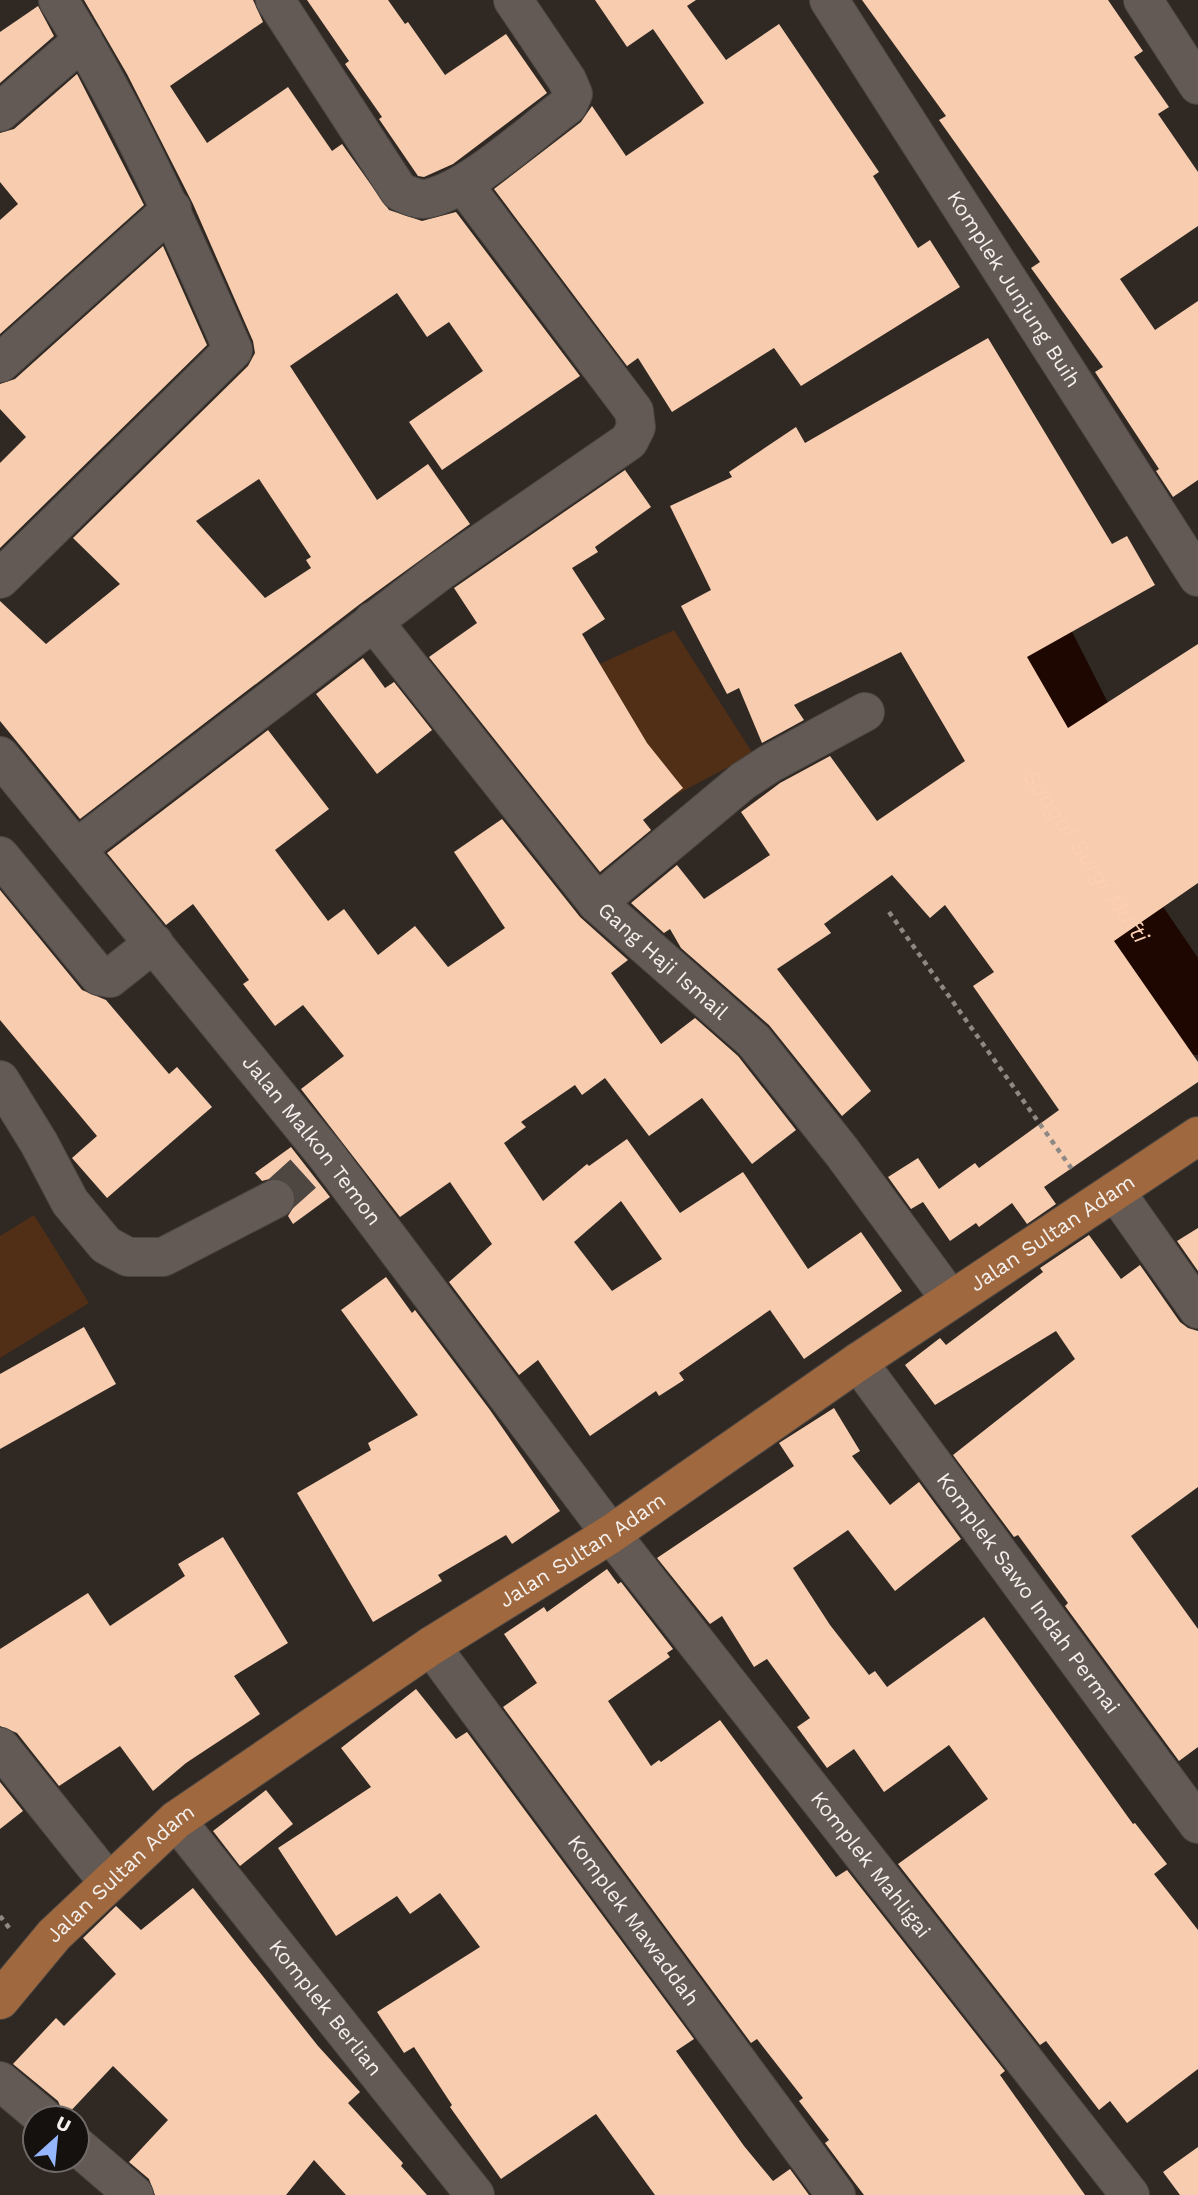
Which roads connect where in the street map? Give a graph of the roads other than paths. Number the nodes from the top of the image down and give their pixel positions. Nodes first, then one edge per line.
1 (58, 0) edge
2 (275, 0) edge
3 (513, 0) edge
4 (829, 0) edge
5 (1143, 0) edge
6 (83, 40) junction
7 (1198, 85) edge
8 (0, 112) edge
9 (463, 184) junction
10 (172, 209) junction
11 (0, 363) edge
12 (1198, 577) edge
13 (0, 579) edge
14 (373, 621) junction
15 (865, 712) dead end
16 (0, 756) edge
17 (76, 849) junction
18 (0, 856) edge
19 (597, 903) junction
20 (154, 943) junction
21 (0, 1080) edge
22 (1198, 1136) edge
23 (1106, 1198) junction
24 (275, 1199) tunnel mouth
25 (951, 1300) junction
26 (1198, 1310) edge
27 (858, 1362) junction
28 (611, 1534) junction
29 (431, 1646) junction
30 (0, 1747) edge
31 (176, 1819) junction
32 (1198, 1824) edge
33 (109, 1883) junction
34 (0, 2000) edge
35 (0, 2081) edge
36 (27, 2104) edge
37 (91, 2158) edge
38 (134, 2195) edge
39 (475, 2195) edge
40 (836, 2195) edge
41 (1130, 2195) edge

1 - 6 street
2 - 9 street
3 - 9 street
4 - 12 street, Komplek Junjung Buih
5 - 7 street
6 - 8 street
6 - 10 street
9 - 14 street
10 - 11 street
10 - 13 street
14 - 17 street
14 - 19 street, Gang Haji Ismail
15 - 19 street
16 - 17 street, Jalan Malkon Temon
17 - 20 street, Jalan Malkon Temon
18 - 20 street
19 - 25 street, Gang Haji Ismail
20 - 28 street, Jalan Malkon Temon
21 - 24 street
22 - 23 main road, Jalan Sultan Adam
23 - 25 main road, Jalan Sultan Adam
23 - 26 street
25 - 27 main road, Jalan Sultan Adam
27 - 28 main road, Jalan Sultan Adam
27 - 32 street, Komplek Sawo Indah Permai
28 - 29 main road, Jalan Sultan Adam
28 - 41 street, Komplek Mahligai
29 - 31 main road, Jalan Sultan Adam
29 - 40 street, Komplek Mawaddah
30 - 33 street
31 - 33 main road, Jalan Sultan Adam
31 - 39 street, Komplek Berlian
33 - 34 main road, Jalan Sultan Adam
35 - 36 street
37 - 38 street

